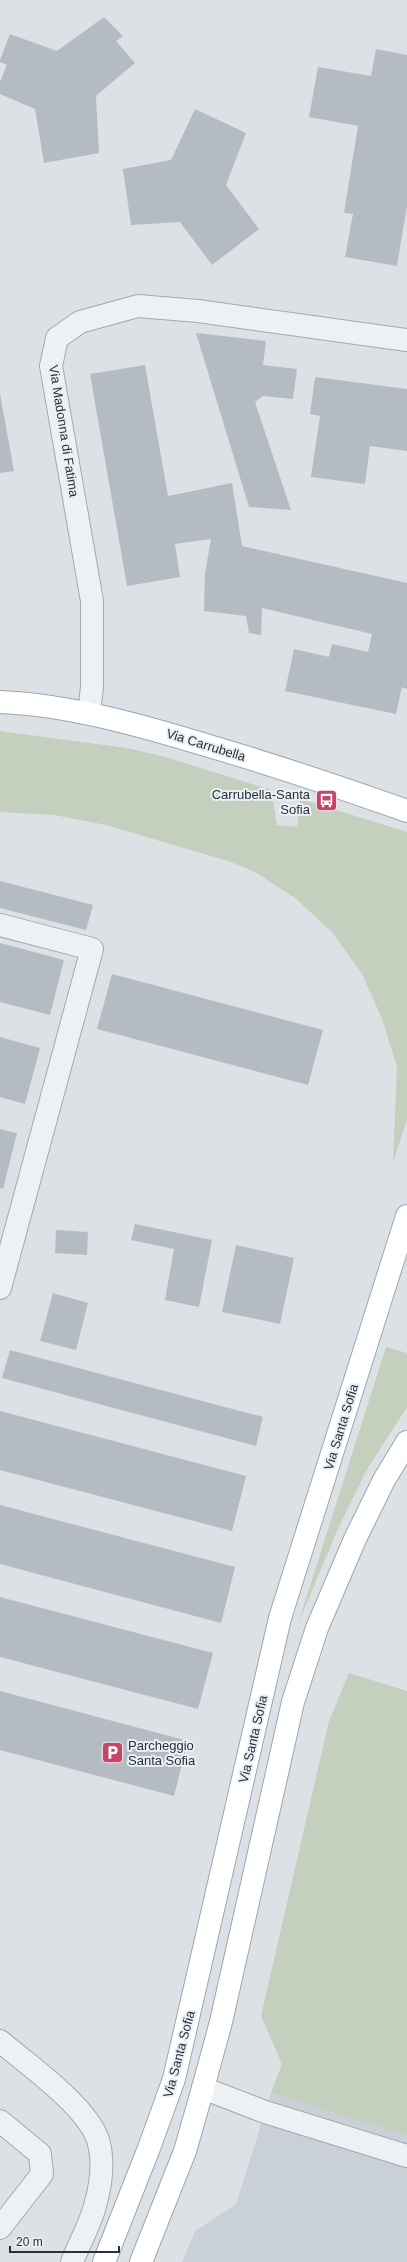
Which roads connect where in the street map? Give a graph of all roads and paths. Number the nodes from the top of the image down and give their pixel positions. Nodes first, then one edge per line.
1 (407, 340) edge
2 (0, 702) edge
3 (89, 713) junction
4 (407, 811) edge
5 (0, 925) edge
6 (407, 1216) edge
7 (0, 1288) edge
8 (407, 1442) edge
9 (0, 2041) edge
10 (203, 2088) junction
11 (0, 2121) edge
12 (407, 2156) edge
13 (0, 2228) edge
14 (72, 2262) edge
15 (104, 2262) edge
16 (141, 2262) edge

1 - 3 street, Via Madonna di Fatima
2 - 3 main road, Via Carrubella
3 - 4 main road, Via Carrubella
5 - 7 street
6 - 15 main road, Via Santa Sofia
8 - 10 main road
9 - 14 street
10 - 12 street
10 - 16 main road
11 - 13 street

